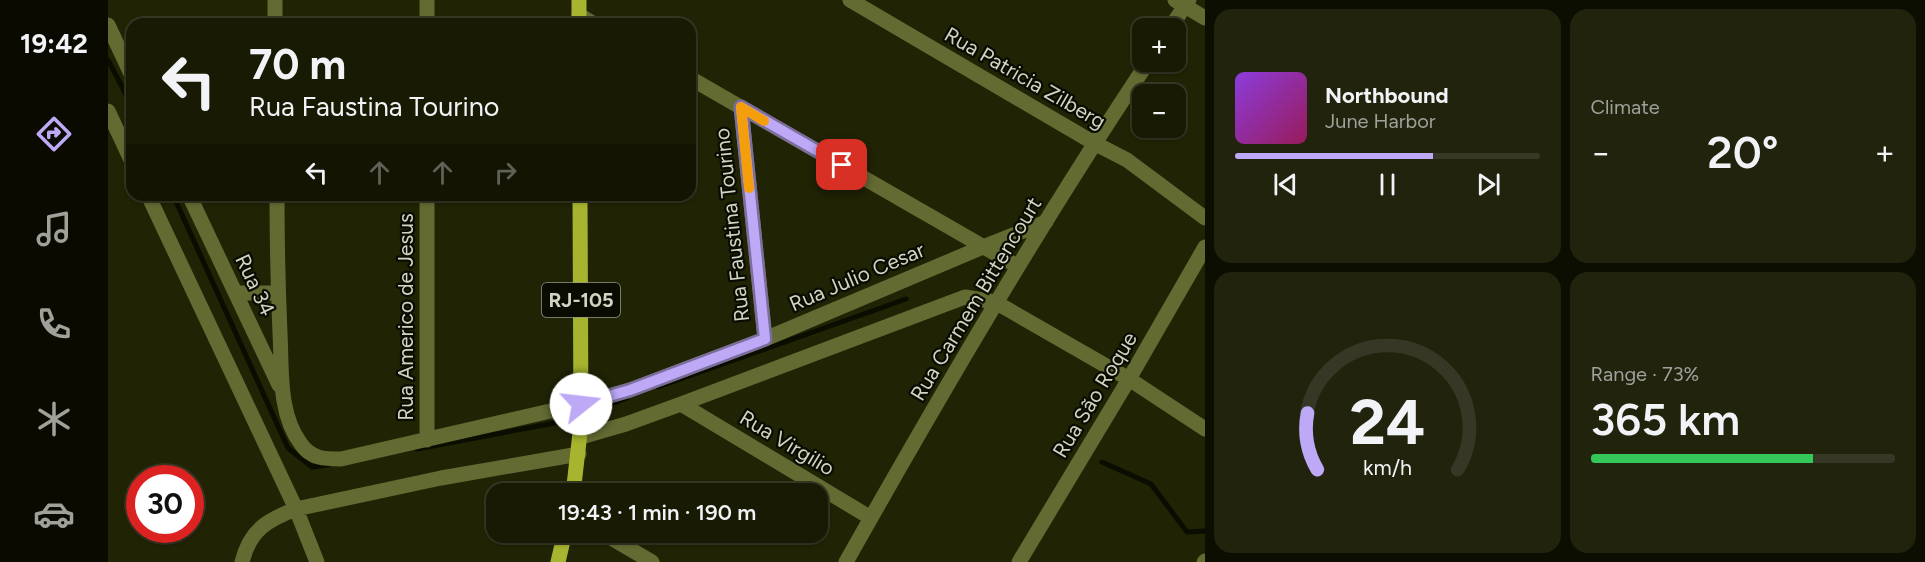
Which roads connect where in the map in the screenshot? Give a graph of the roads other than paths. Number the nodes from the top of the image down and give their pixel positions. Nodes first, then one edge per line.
1 (275, 0) edge
2 (427, 0) edge
3 (850, 0) edge
4 (1183, 2) edge
5 (275, 18) edge
6 (427, 18) edge
7 (1175, 18) edge
8 (1205, 18) edge
9 (108, 25) edge
10 (126, 63) edge
11 (1141, 72) edge
12 (696, 81) edge
13 (741, 107) junction
14 (108, 111) edge
15 (1094, 143) junction
16 (126, 149) edge
17 (151, 201) edge
18 (192, 201) edge
19 (277, 201) edge
20 (427, 201) edge
21 (580, 201) edge
22 (1205, 218) edge
23 (1046, 222) junction
24 (983, 246) junction
25 (1205, 247) edge
26 (1017, 266) junction
27 (278, 293) junction
28 (236, 294) junction
29 (995, 302) junction
30 (765, 339) junction
31 (1129, 380) junction
32 (283, 393) junction
33 (681, 404) junction
34 (581, 418) junction
35 (1205, 429) edge
36 (427, 440) junction
37 (579, 454) junction
38 (575, 483) edge
39 (296, 510) junction
40 (871, 518) junction
41 (562, 543) edge
42 (620, 543) edge
43 (242, 562) edge
44 (317, 562) edge
45 (558, 562) edge
46 (652, 562) edge
47 (846, 562) edge
48 (1019, 562) edge

1 - 5 street
2 - 6 street
3 - 15 street, Rua Patricia Zilberg
4 - 7 street
4 - 8 street
9 - 10 street
11 - 15 street, Rua Carmem Bittencourt
12 - 13 street
13 - 24 street
13 - 30 street, Rua Faustina Tourino
14 - 16 street
15 - 22 street, Rua Patricia Zilberg
15 - 23 street, Rua Carmem Bittencourt
17 - 39 street
18 - 28 street, Rua 34
19 - 27 street
20 - 36 street, Rua Americo de Jesus
21 - 34 main road, RJ-105
23 - 24 street, Rua Julio Cesar
23 - 26 street, Rua Carmem Bittencourt
24 - 26 street
24 - 30 street, Rua Julio Cesar
25 - 31 street, Rua São Roque
26 - 29 street, Rua Carmem Bittencourt
27 - 28 street
27 - 32 street
28 - 32 street, Rua 34
29 - 31 street
29 - 33 street
29 - 40 street, Rua Carmem Bittencourt
30 - 34 street, Rua Julio Cesar
31 - 35 street
31 - 48 street, Rua São Roque
32 - 36 street
33 - 34 street
33 - 40 street, Rua Virgilio
34 - 36 street
34 - 37 main road, RJ-105
37 - 38 main road, RJ-105
37 - 39 street
39 - 43 street
39 - 44 street
40 - 47 street, Rua Carmem Bittencourt
41 - 45 main road
42 - 46 street

